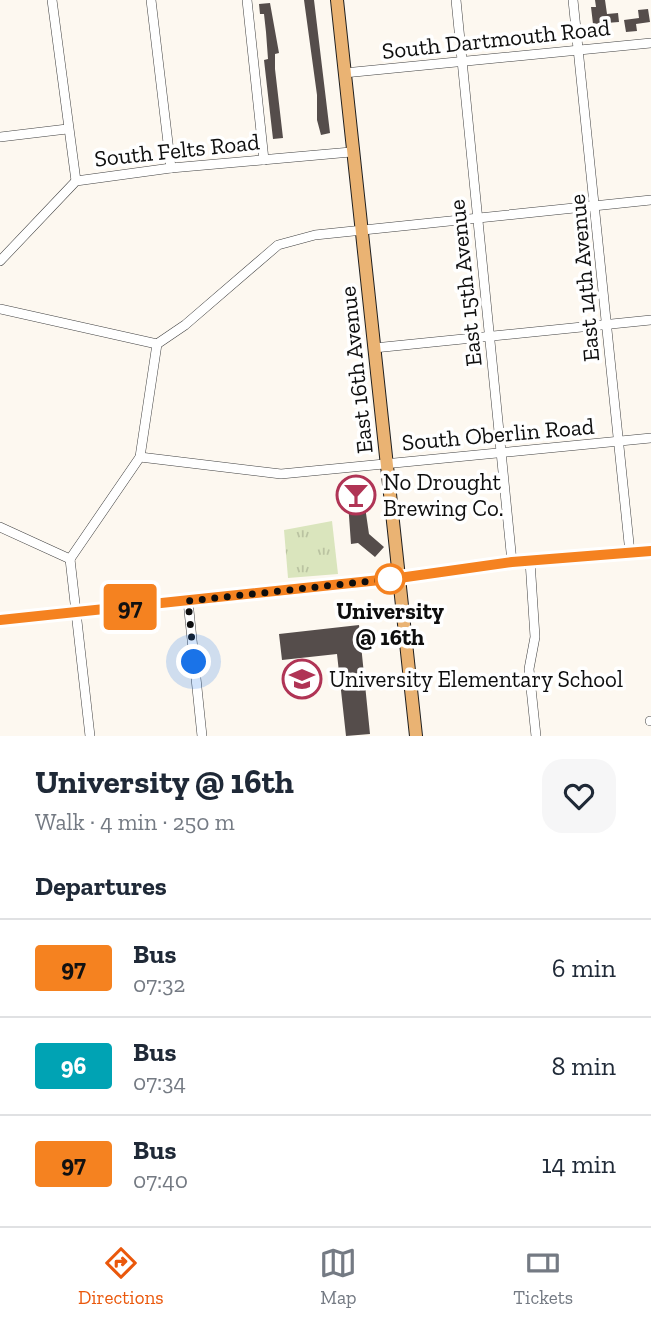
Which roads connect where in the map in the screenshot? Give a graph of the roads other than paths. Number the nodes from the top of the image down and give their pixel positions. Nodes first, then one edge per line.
1 (52, 0) edge
2 (151, 0) edge
3 (247, 0) edge
4 (338, 0) edge
5 (456, 0) edge
6 (573, 0) edge
7 (651, 43) edge
8 (579, 51) junction
9 (463, 61) junction
10 (344, 73) junction
11 (67, 129) junction
12 (0, 137) edge
13 (351, 152) junction
14 (264, 160) junction
15 (171, 169) junction
16 (76, 181) junction
17 (651, 200) edge
18 (597, 205) junction
19 (478, 220) junction
20 (362, 232) junction
21 (0, 261) edge
22 (0, 309) edge
23 (651, 320) edge
24 (607, 325) junction
25 (490, 336) junction
26 (157, 344) junction
27 (374, 348) junction
28 (651, 438) edge
29 (619, 442) junction
30 (502, 453) junction
31 (140, 457) junction
32 (387, 464) junction
33 (0, 527) edge
34 (651, 551) edge
35 (630, 553) junction
36 (71, 559) junction
37 (530, 561) junction
38 (512, 562) junction
39 (399, 578) junction
40 (188, 601) junction
41 (78, 612) junction
42 (0, 620) edge
43 (90, 736) edge
44 (202, 736) edge
45 (415, 736) edge
46 (536, 736) edge

1 - 11 street
2 - 15 street
3 - 14 street
4 - 10 main road, East 16th Avenue
5 - 9 street, East 15th Avenue
6 - 8 street, East 14th Avenue
7 - 8 street, South Dartmouth Road
8 - 9 street, South Dartmouth Road
8 - 18 street, East 14th Avenue
9 - 10 street, South Dartmouth Road
9 - 19 street, East 15th Avenue
10 - 13 main road, East 16th Avenue
11 - 12 street
11 - 16 street
13 - 14 street, South Felts Road
13 - 20 main road, East 16th Avenue
14 - 15 street, South Felts Road
15 - 16 street, South Felts Road
16 - 21 street, South Felts Road
17 - 18 street
18 - 19 street
18 - 24 street, East 14th Avenue
19 - 20 street
19 - 25 street, East 15th Avenue
20 - 26 street
20 - 27 main road, East 16th Avenue
22 - 26 street
23 - 24 street
24 - 25 street
24 - 29 street, East 14th Avenue
25 - 27 street
25 - 30 street, East 15th Avenue
26 - 31 street
27 - 32 main road, East 16th Avenue
28 - 29 street, South Oberlin Road
29 - 30 street, South Oberlin Road
29 - 35 street, East 14th Avenue
30 - 32 street, South Oberlin Road
30 - 38 street, East 15th Avenue
31 - 32 street, South Oberlin Road
31 - 36 street
32 - 39 main road, East 16th Avenue
33 - 36 street
34 - 35 main road
35 - 37 main road
36 - 41 street
37 - 38 main road
37 - 46 street
38 - 39 main road
39 - 40 street
39 - 45 main road, East 16th Avenue
40 - 41 street
40 - 44 street
41 - 42 street
41 - 43 street

